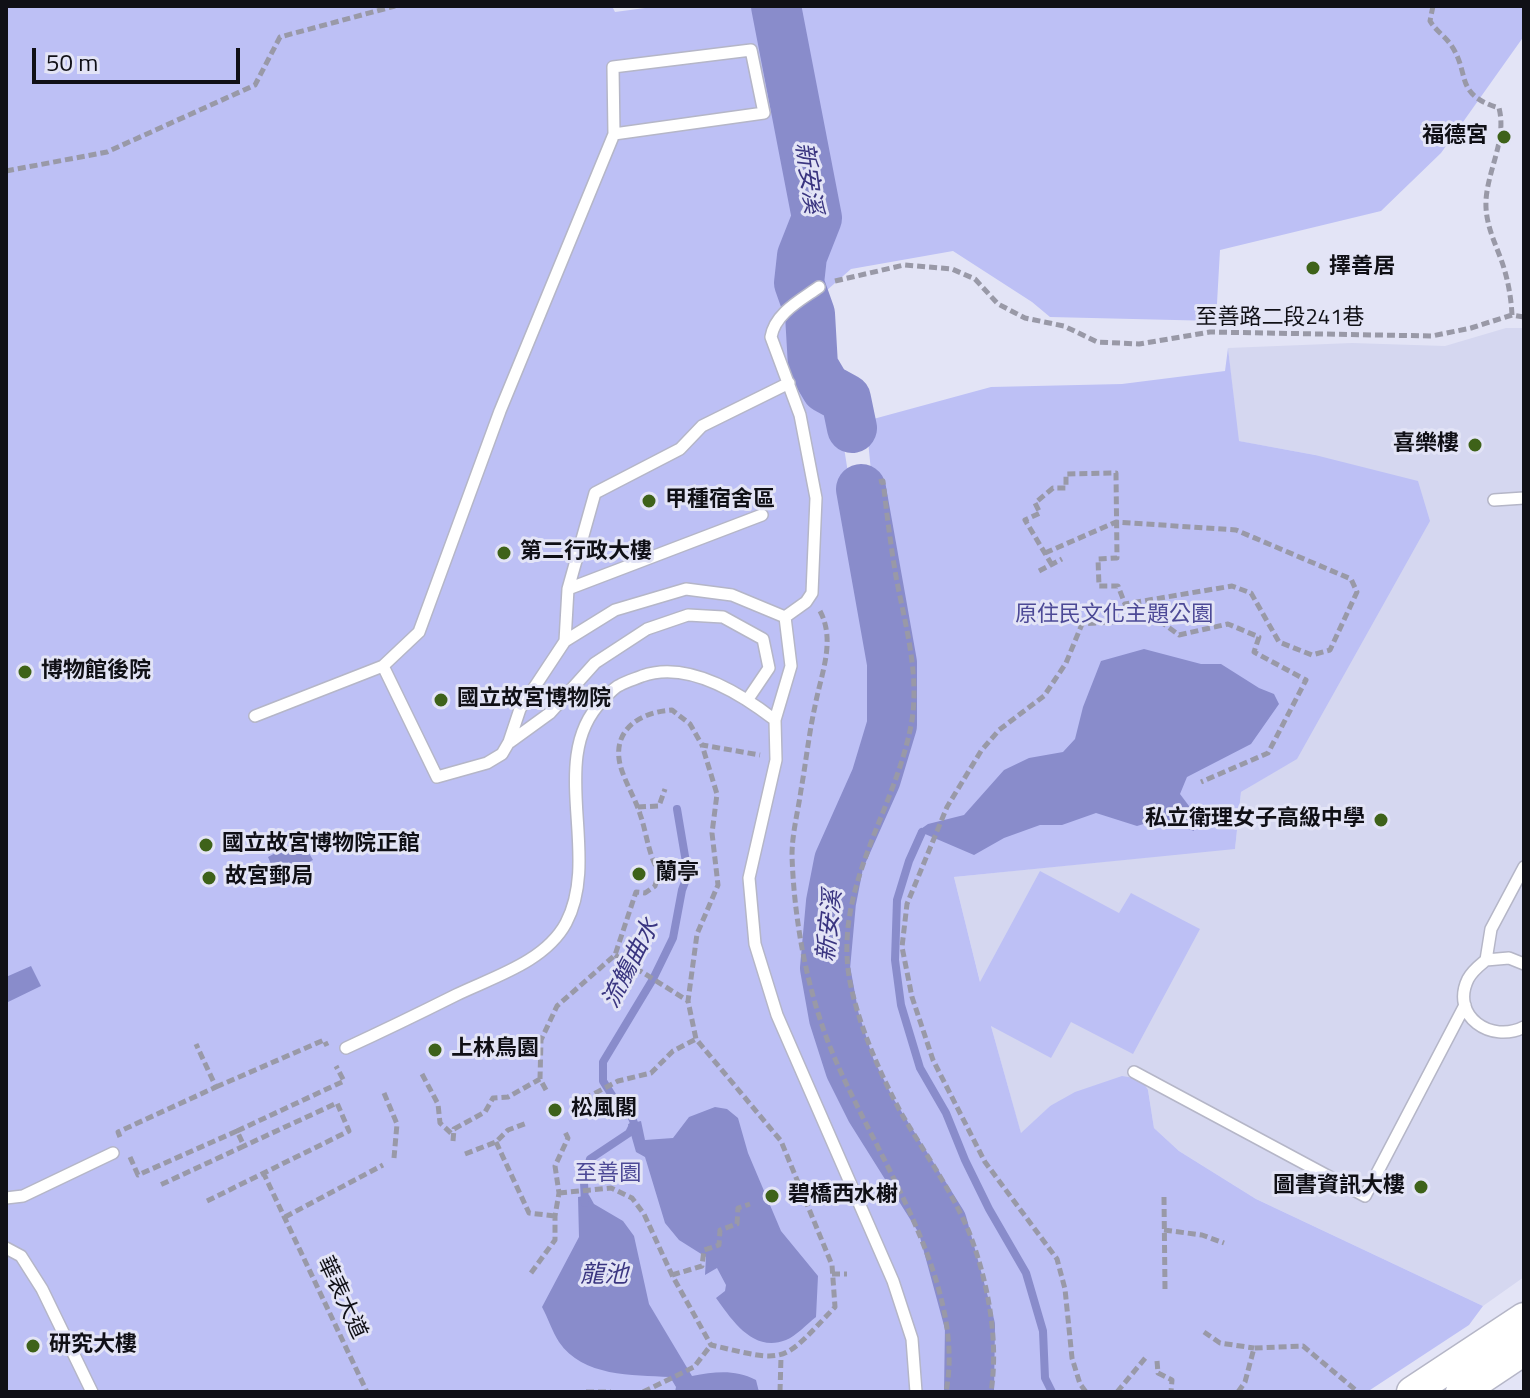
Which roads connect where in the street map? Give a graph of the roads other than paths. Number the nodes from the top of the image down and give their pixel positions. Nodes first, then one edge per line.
1 (614, 134) junction
2 (819, 287) road end
3 (789, 383) junction
4 (1524, 498) edge
5 (1494, 500) dead end
6 (762, 515) dead end
7 (568, 589) junction
8 (785, 617) junction
9 (565, 641) junction
10 (383, 666) junction
11 (748, 699) junction
12 (255, 716) dead end
13 (775, 720) junction
14 (509, 742) junction
15 (1524, 867) edge
16 (1486, 960) junction
17 (1524, 964) edge
18 (1465, 1005) junction
19 (1524, 1027) edge
20 (346, 1048) dead end
21 (1134, 1072) dead end
22 (113, 1153) dead end
23 (6, 1198) edge
24 (6, 1248) edge
25 (1524, 1318) edge
26 (1524, 1350) edge
27 (92, 1392) edge
28 (916, 1392) edge
29 (1412, 1392) edge
30 (1461, 1392) edge

1 - 1 lane
1 - 10 lane
2 - 3 lane
3 - 7 lane
3 - 8 lane
4 - 5 lane
6 - 7 lane
7 - 9 lane
8 - 9 lane
8 - 13 lane
9 - 14 lane
10 - 12 lane
10 - 14 lane
11 - 13 lane
11 - 14 lane
11 - 20 lane
13 - 28 lane
15 - 16 lane
16 - 17 lane
16 - 18 lane
18 - 19 lane
18 - 21 lane
22 - 23 lane
24 - 27 lane
25 - 29 street
26 - 30 street

